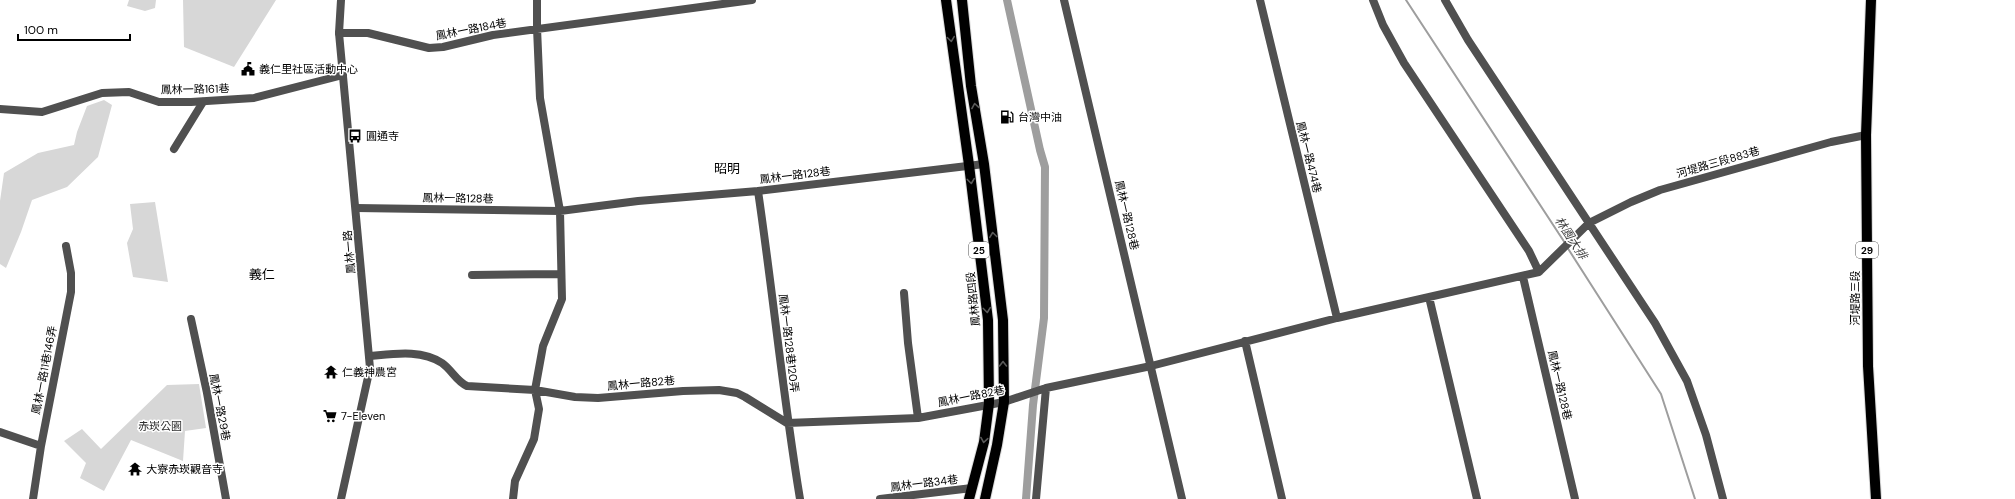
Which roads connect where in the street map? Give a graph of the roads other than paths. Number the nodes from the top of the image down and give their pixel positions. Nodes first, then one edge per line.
1 (341, 0) edge
2 (537, 0) edge
3 (752, 0) edge
4 (946, 0) edge
5 (962, 0) edge
6 (1064, 0) edge
7 (1260, 0) edge
8 (1373, 0) edge
9 (1445, 0) edge
10 (1871, 0) edge
11 (536, 28) junction
12 (339, 33) junction
13 (343, 75) junction
14 (203, 102) junction
15 (0, 109) edge
16 (1866, 135) junction
17 (174, 148) dead end
18 (984, 164) junction
19 (969, 165) junction
20 (758, 190) junction
21 (356, 208) junction
22 (560, 211) junction
23 (1586, 227) junction
24 (66, 246) dead end
25 (1542, 271) junction
26 (560, 274) junction
27 (472, 275) dead end
28 (1523, 277) junction
29 (904, 293) dead end
30 (1429, 297) junction
31 (1337, 318) junction
32 (191, 319) dead end
33 (1245, 341) junction
34 (369, 356) junction
35 (1151, 366) junction
36 (1043, 389) junction
37 (536, 390) junction
38 (1004, 402) junction
39 (989, 403) junction
40 (918, 418) junction
41 (788, 423) junction
42 (0, 432) edge
43 (41, 446) junction
44 (972, 488) junction
45 (33, 499) edge
46 (226, 499) edge
47 (341, 499) edge
48 (512, 499) edge
49 (800, 499) edge
50 (880, 499) edge
51 (968, 499) edge
52 (985, 499) edge
53 (1036, 499) edge
54 (1182, 499) edge
55 (1282, 499) edge
56 (1477, 499) edge
57 (1575, 499) edge
58 (1723, 499) edge
59 (1876, 499) edge

1 - 12 street, 鳳林一路
2 - 11 street
3 - 11 street, 鳳林一路184巷
4 -> 19 main road, 鳳林路四段 / 25
18 -> 5 main road, 25
6 - 35 street, 鳳林一路128巷
7 - 31 street, 鳳林一路474巷
8 - 25 street
9 - 23 street
10 - 16 main road, 河堤路三段 / 29
11 - 12 street, 鳳林一路184巷
11 - 22 street
12 - 13 street, 鳳林一路
13 - 14 street, 鳳林一路161巷
13 - 21 street, 鳳林一路
14 - 15 street, 鳳林一路161巷
14 - 17 street
16 - 23 street, 河堤路三段883巷
16 - 59 main road, 河堤路三段 / 29
18 - 19 street, 鳳林一路128巷
38 -> 18 main road, 25
19 - 20 street, 鳳林一路128巷
19 -> 39 main road, 鳳林路四段 / 25
20 - 22 street, 鳳林一路128巷
20 - 41 street, 鳳林一路128巷120弄
21 - 22 street, 鳳林一路128巷
21 - 34 street, 鳳林一路
22 - 26 street
23 - 25 street, 河堤路三段883巷
23 - 58 street
24 - 43 street, 鳳林一路11巷146弄
25 - 28 street
26 - 27 street
26 - 37 street
28 - 30 street
28 - 57 street, 鳳林一路128巷
29 - 40 street
30 - 31 street
30 - 56 street
31 - 33 street
32 - 46 street, 鳳林一路29巷
33 - 35 street
33 - 55 street
34 - 37 street, 鳳林一路82巷
34 - 47 street, 鳳林一路
35 - 36 street
35 - 54 street, 鳳林一路128巷
36 - 38 street, 鳳林一路82巷
36 - 53 street
37 - 41 street, 鳳林一路82巷
37 - 48 street
38 - 39 street, 鳳林一路82巷
38 - 52 main road, 25
39 - 40 street, 鳳林一路82巷
39 -> 44 main road, 鳳林路四段 / 25
40 - 41 street, 鳳林一路82巷
41 - 49 street, 鳳林一路128巷120弄
42 - 43 street
43 - 45 street, 鳳林一路11巷146弄
44 - 50 street, 鳳林一路34巷
44 - 51 main road, 鳳林路四段 / 25

